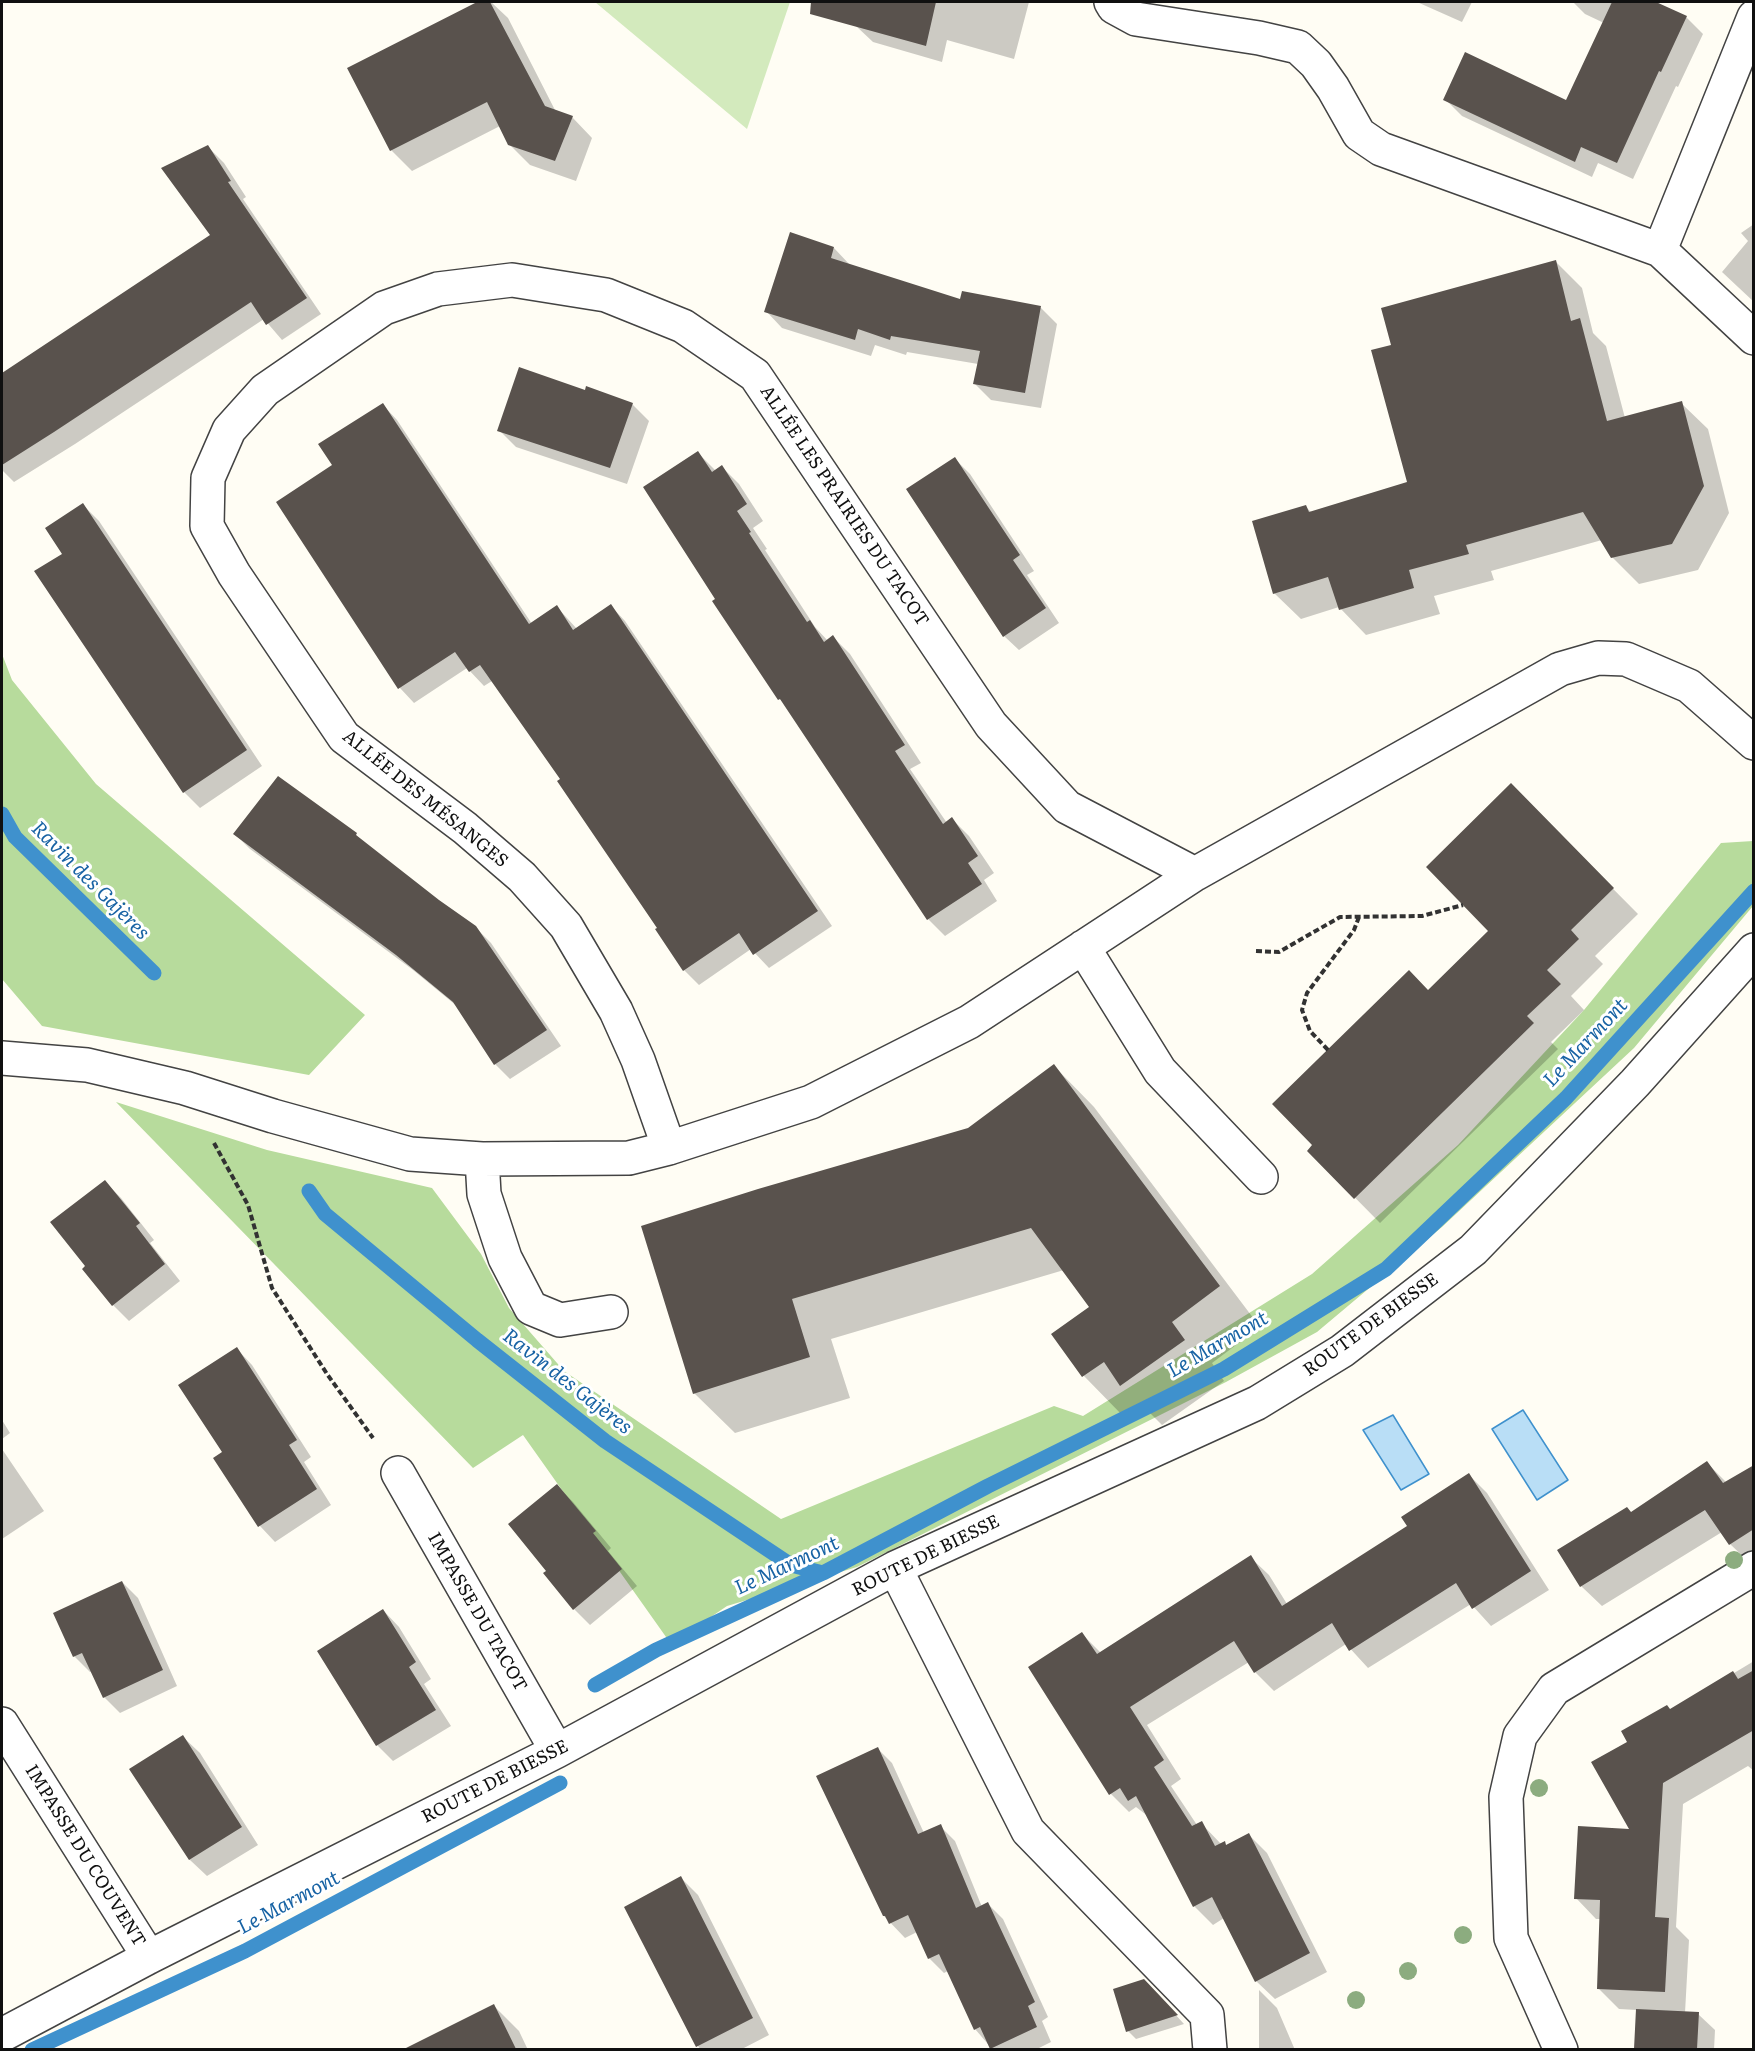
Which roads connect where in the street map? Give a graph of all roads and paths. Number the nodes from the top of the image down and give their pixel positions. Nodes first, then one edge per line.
1 (1111, 2) edge
2 (1754, 17) edge
3 (1660, 250) junction
4 (384, 308) joint
5 (1754, 338) edge
6 (1754, 743) edge
7 (1195, 874) junction
8 (1463, 905) dead end
9 (1359, 917) junction
10 (1083, 947) junction
11 (1754, 950) edge
12 (1256, 951) dead end
13 (1328, 1050) dead end
14 (2, 1058) edge
15 (184, 1088) junction
16 (669, 1148) junction
17 (482, 1159) junction
18 (1261, 1177) dead end
19 (611, 1312) dead end
20 (398, 1473) joint
21 (895, 1568) junction
22 (1754, 1568) edge
23 (2, 1724) edge
24 (557, 1750) junction
25 (149, 1958) junction
26 (2, 2035) edge
27 (1210, 2049) edge
28 (1561, 2049) edge

1 - 3 street
2 - 3 street
3 - 5 street
4 - 7 street, ALLÉE LES PRAIRIES DU TACOT
4 - 16 street, ALLÉE DES MÉSANGES
6 - 7 street
7 - 10 street
8 - 9 path
9 - 12 path
9 - 13 path
10 - 16 street
10 - 18 street
11 - 21 street, ROUTE DE BIESSE
14 - 15 street
15 - 17 street
15 - 20 path
16 - 17 street
17 - 19 street
20 - 24 street, IMPASSE DU TACOT
21 - 24 street, ROUTE DE BIESSE
21 - 27 street
22 - 28 street
23 - 25 street, IMPASSE DU COUVENT
24 - 25 street, ROUTE DE BIESSE
25 - 26 street, ROUTE DE BIESSE

